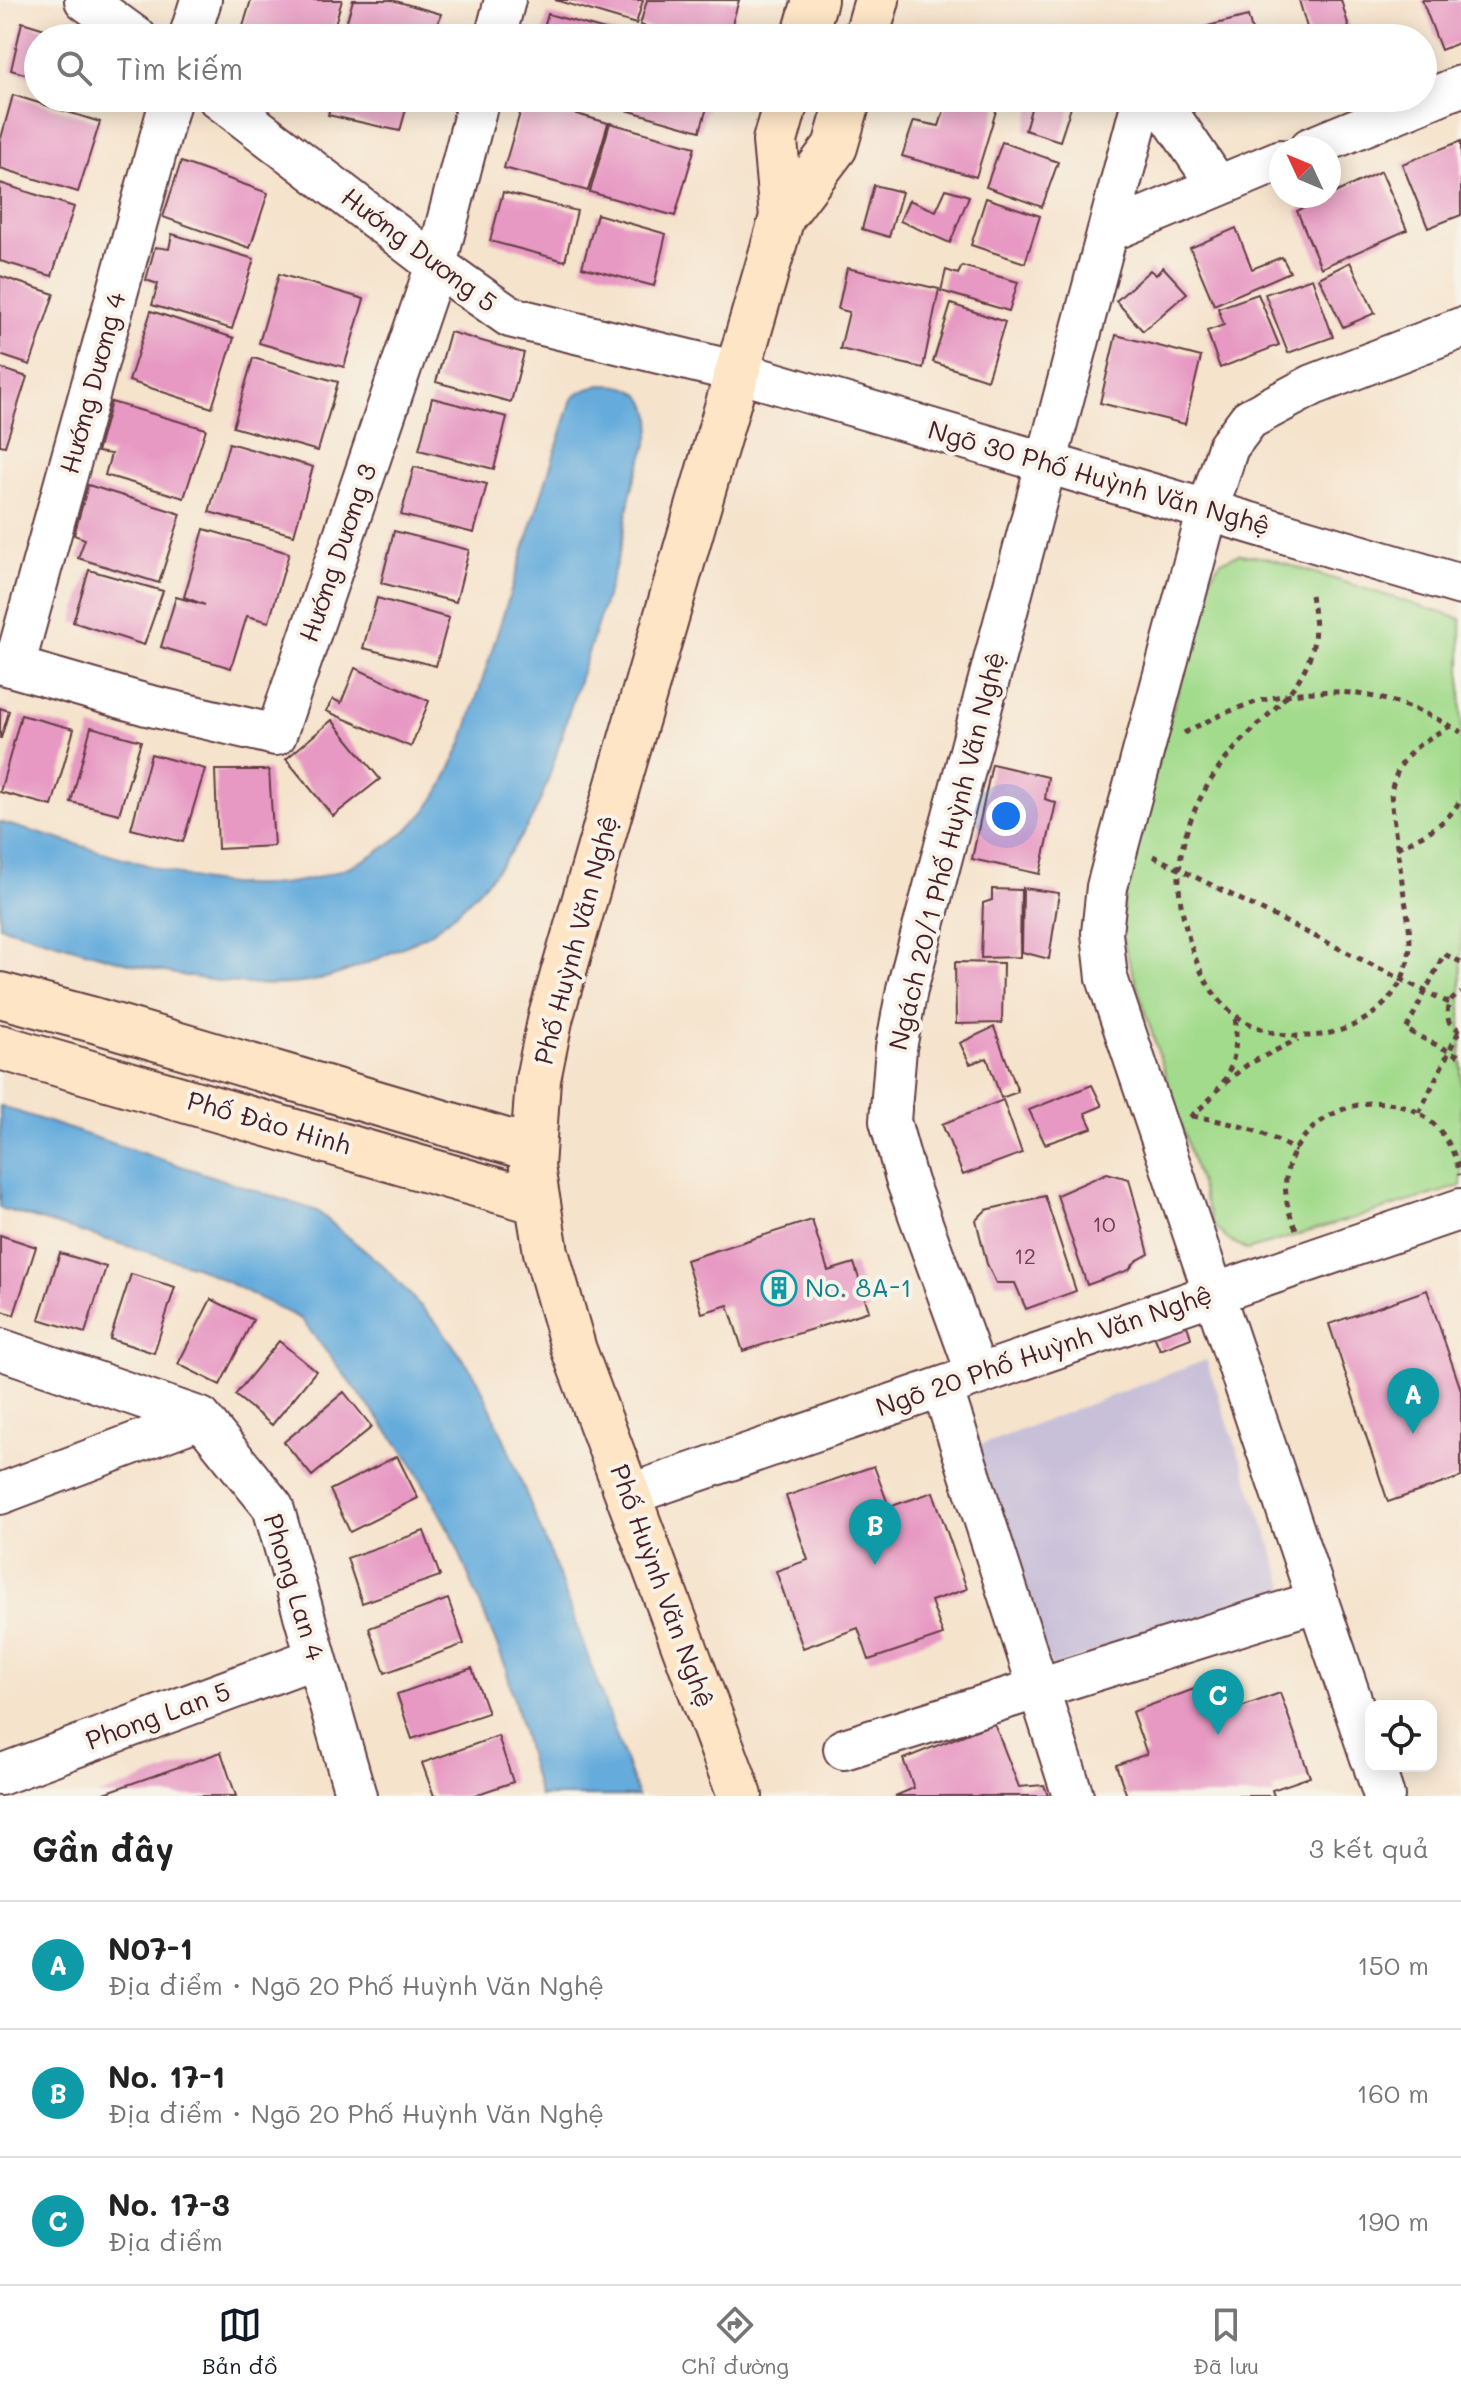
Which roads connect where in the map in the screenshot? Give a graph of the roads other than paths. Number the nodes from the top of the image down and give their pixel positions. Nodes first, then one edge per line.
1 (85, 0) edge
2 (201, 0) edge
3 (505, 0) edge
4 (815, 0) edge
5 (877, 0) edge
6 (118, 24) edge
7 (193, 24) edge
8 (499, 24) edge
9 (808, 24) edge
10 (870, 24) edge
11 (1461, 86) edge
12 (1437, 96) edge
13 (167, 112) edge
14 (236, 112) edge
15 (475, 112) edge
16 (783, 112) edge
17 (845, 112) edge
18 (1139, 112) edge
19 (1168, 112) edge
20 (1398, 112) edge
21 (1339, 136) edge
22 (1269, 165) edge
23 (1218, 186) junction
24 (782, 217) junction
25 (1108, 232) junction
26 (436, 265) junction
27 (1461, 328) edge
28 (738, 372) junction
29 (1045, 462) junction
30 (1208, 510) junction
31 (1461, 585) edge
32 (7, 665) edge
33 (0, 995) edge
34 (0, 1047) edge
35 (533, 1149) junction
36 (538, 1202) junction
37 (1461, 1209) edge
38 (1214, 1293) junction
39 (0, 1349) edge
40 (960, 1380) junction
41 (201, 1418) junction
42 (0, 1494) edge
43 (628, 1495) junction
44 (1318, 1601) junction
45 (315, 1658) junction
46 (1040, 1689) junction
47 (1365, 1740) edge
48 (844, 1749) dead end
49 (1376, 1772) edge
50 (0, 1775) edge
51 (356, 1796) edge
52 (740, 1796) edge
53 (1073, 1796) edge
54 (1384, 1796) edge

1 - 6 street
2 - 7 street
3 - 8 street
4 - 9 street
5 - 10 street
11 - 12 street
13 - 32 street, Hướng Dương 4
14 - 26 street, Hướng Dương 5
15 - 26 street, Hướng Dương 3
16 - 24 street, Phố Huỳnh Văn Nghệ
17 - 24 street, Phố Huỳnh Văn Nghệ
18 - 25 street, Ngách 20/1 Phố Huỳnh Văn Nghệ
19 - 23 street
20 - 21 street
22 - 23 street
23 - 25 street
24 - 28 street, Phố Huỳnh Văn Nghệ
25 - 29 street, Ngách 20/1 Phố Huỳnh Văn Nghệ
26 - 28 street, Hướng Dương 5
26 - 32 street, Hướng Dương 3
27 - 30 street
28 - 29 street, Ngõ 30 Phố Huỳnh Văn Nghệ
28 - 35 street, Phố Huỳnh Văn Nghệ
29 - 30 street, Ngõ 30 Phố Huỳnh Văn Nghệ
29 - 40 street, Ngách 20/1 Phố Huỳnh Văn Nghệ
30 - 31 street, Ngõ 30 Phố Huỳnh Văn Nghệ
30 - 38 street
33 - 35 street, Phố Đào Hinh
34 - 36 street, Phố Đào Hinh
35 - 36 street, Phố Huỳnh Văn Nghệ
36 - 43 street, Phố Huỳnh Văn Nghệ
37 - 38 street, Ngõ 20 Phố Huỳnh Văn Nghệ
38 - 40 street, Ngõ 20 Phố Huỳnh Văn Nghệ
38 - 44 street
39 - 41 street
40 - 43 street, Ngõ 20 Phố Huỳnh Văn Nghệ
40 - 46 street, Ngách 20/1 Phố Huỳnh Văn Nghệ
41 - 42 street
41 - 45 street, Phong Lan 4
43 - 52 street, Phố Huỳnh Văn Nghệ
44 - 46 street
44 - 47 street
45 - 50 street, Phong Lan 5
45 - 51 street, Phong Lan 4
46 - 48 street
46 - 53 street, Ngách 20/1 Phố Huỳnh Văn Nghệ
49 - 54 street

